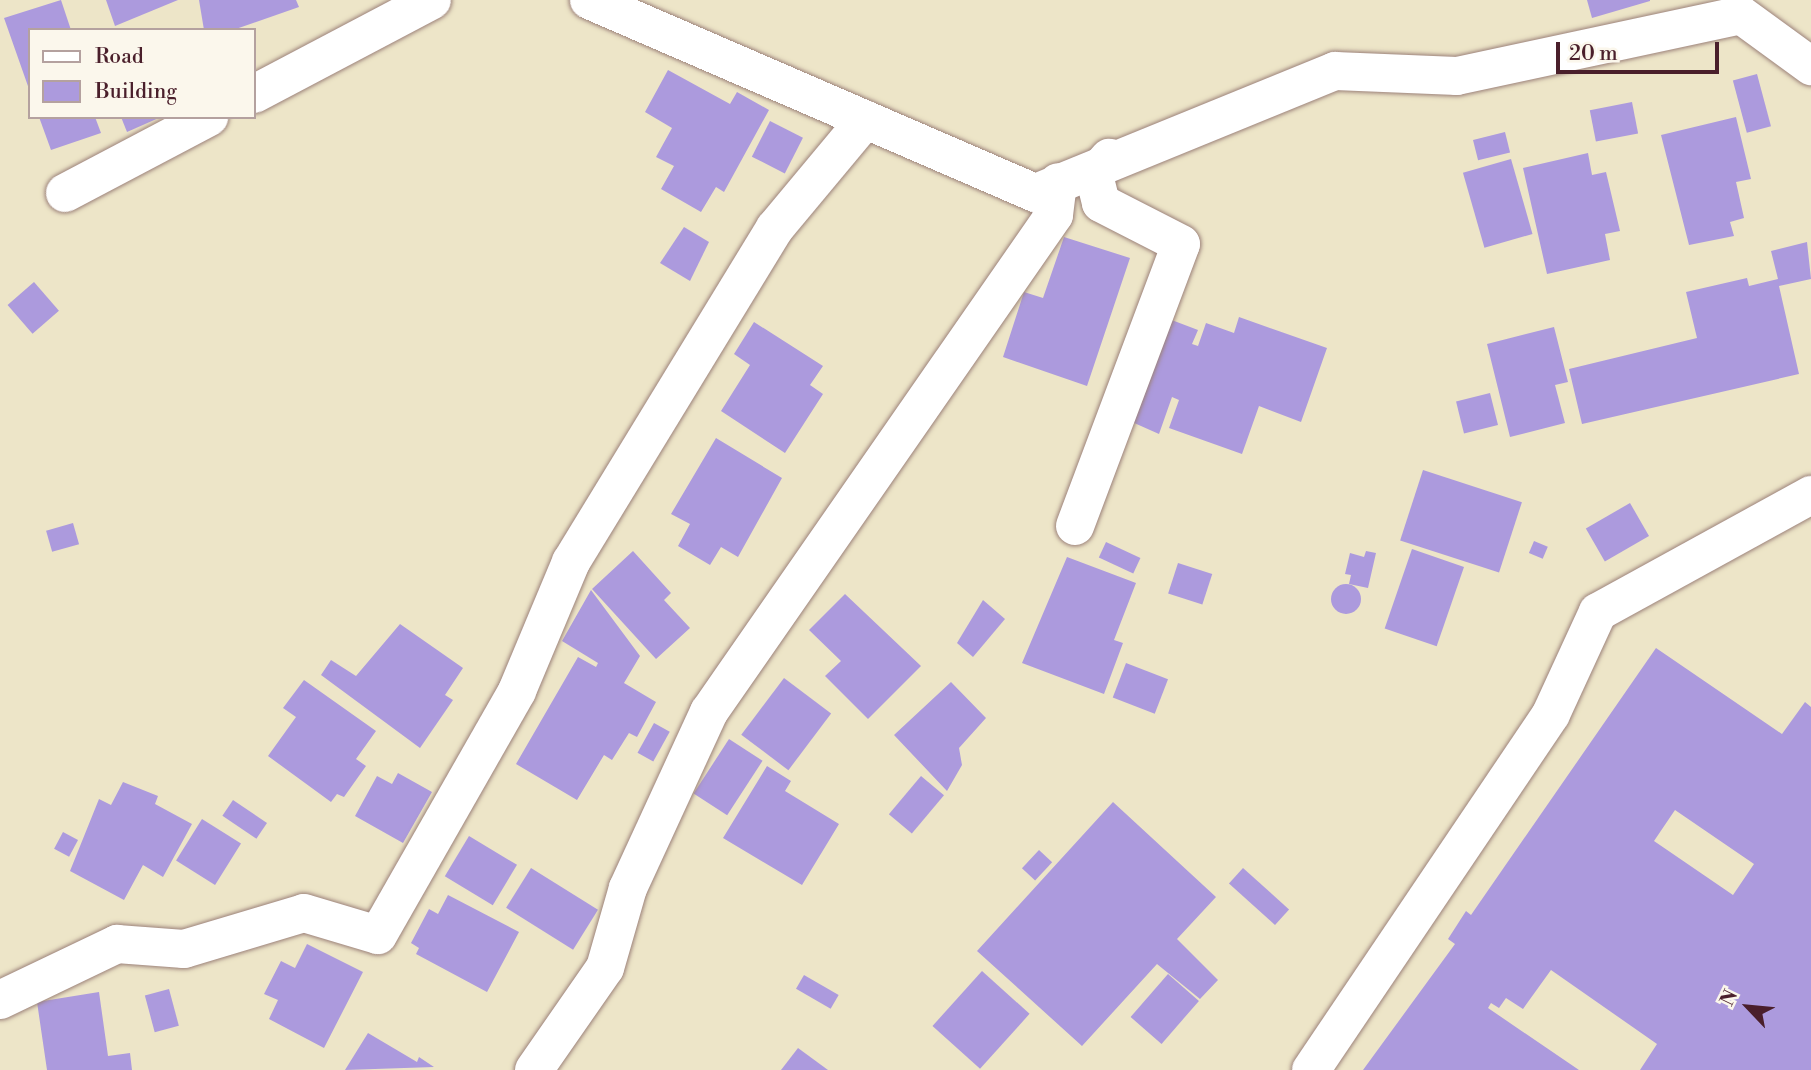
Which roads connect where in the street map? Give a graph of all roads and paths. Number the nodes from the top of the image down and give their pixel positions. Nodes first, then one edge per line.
1 (432, 0) edge
2 (589, 0) edge
3 (1811, 66) edge
4 (256, 93) edge
5 (205, 119) edge
6 (865, 120) junction
7 (1109, 158) junction
8 (1058, 183) junction
9 (65, 193) dead end
10 (1811, 495) edge
11 (1075, 526) dead end
12 (0, 1000) edge
13 (534, 1070) edge
14 (1311, 1070) edge

1 - 4 street
2 - 6 street
3 - 7 street
5 - 9 street
6 - 8 street
6 - 12 street
7 - 8 street
7 - 11 street
8 - 13 street
10 - 14 street

